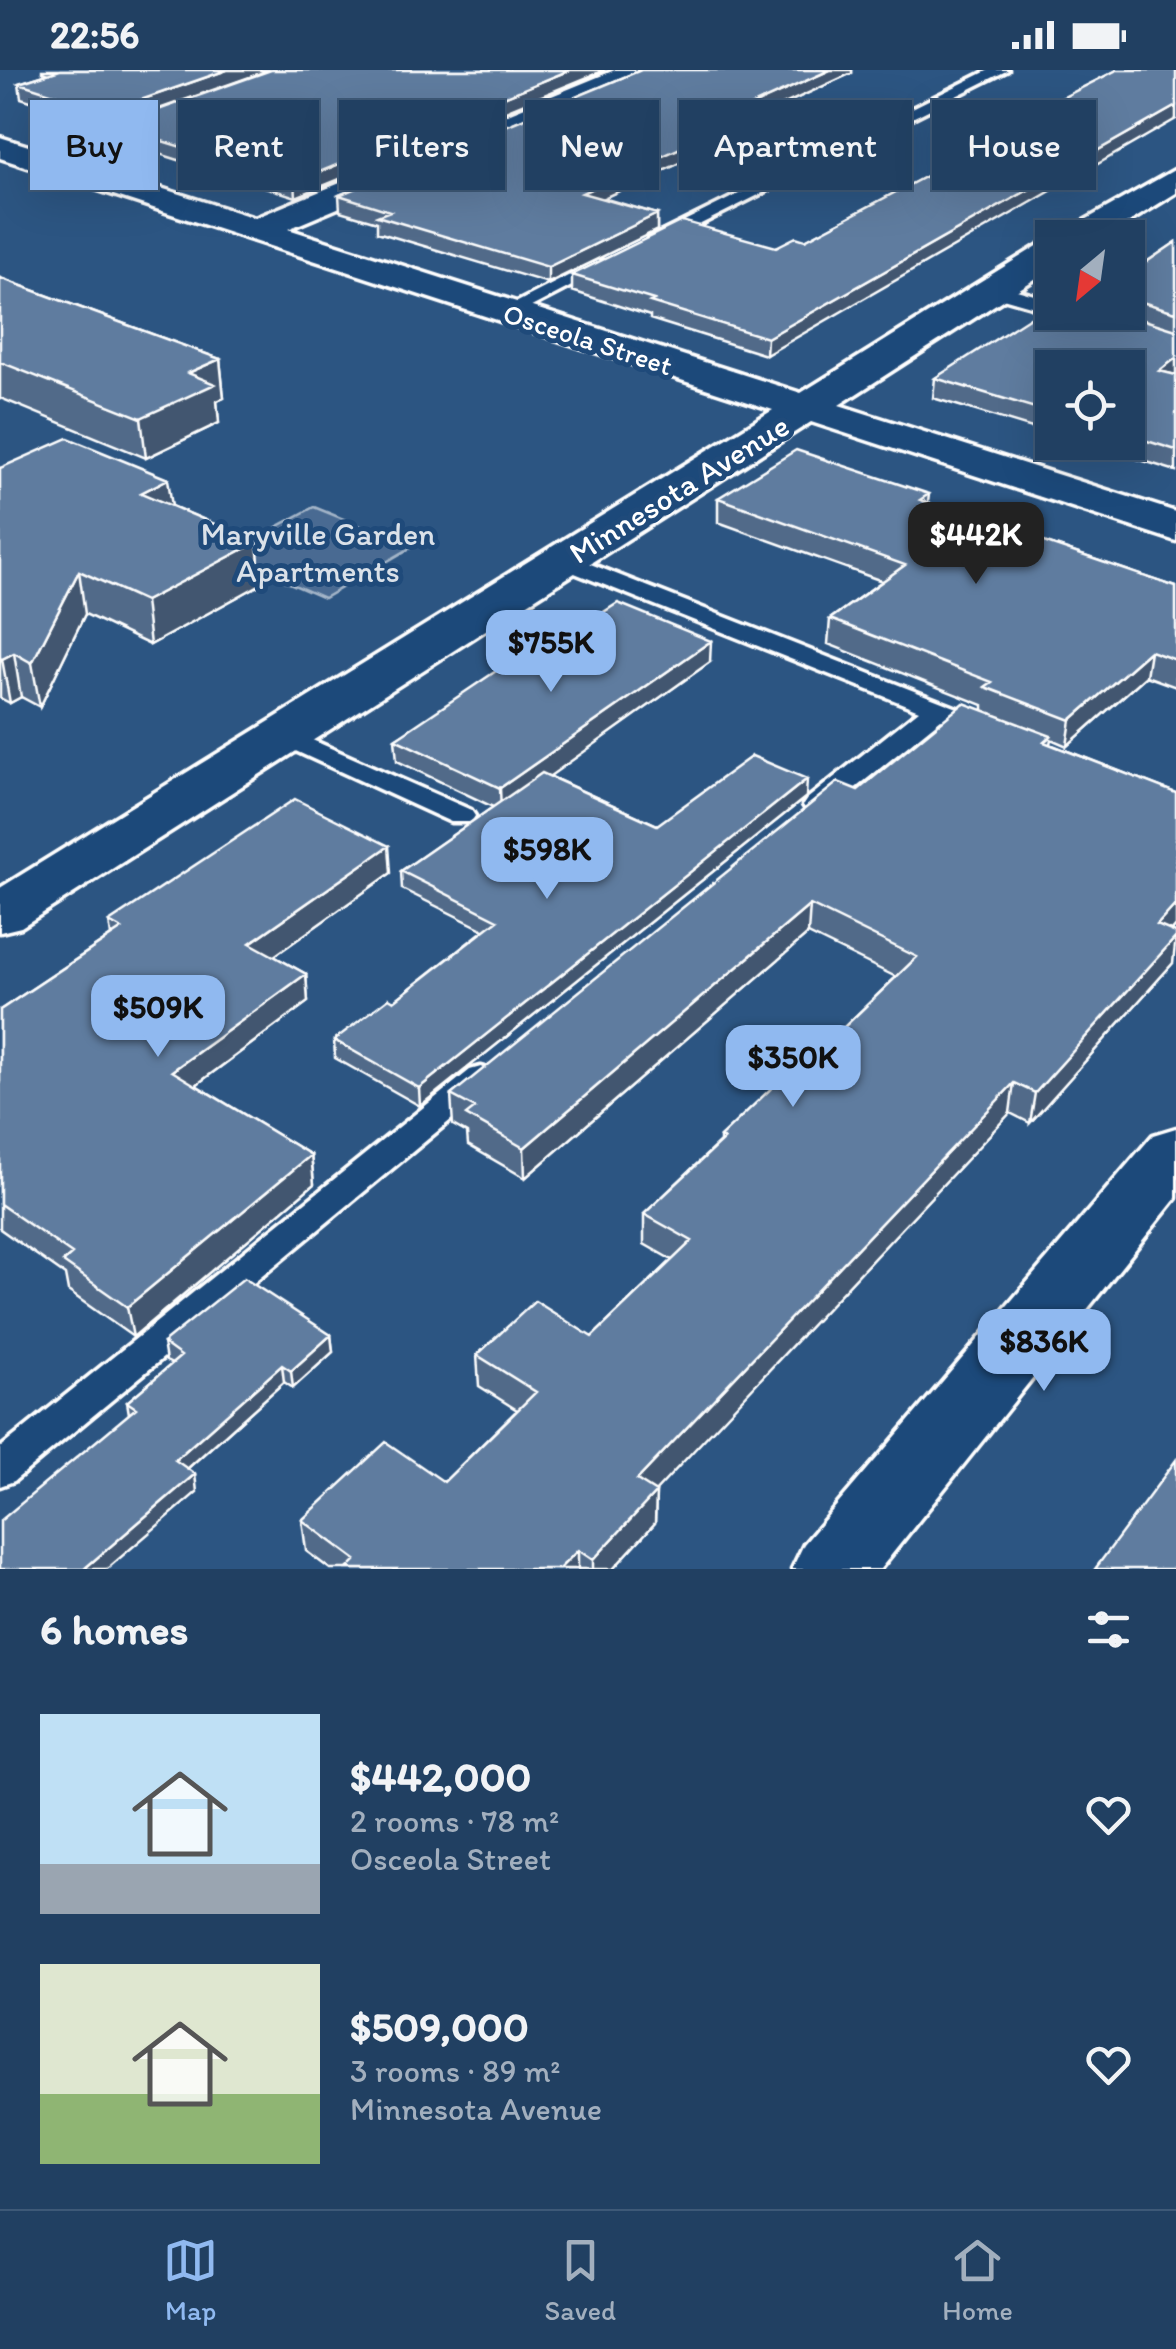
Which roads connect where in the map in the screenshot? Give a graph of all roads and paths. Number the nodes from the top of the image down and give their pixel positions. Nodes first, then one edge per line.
1 (641, 70) edge
2 (1001, 70) edge
3 (165, 114) edge
4 (18, 153) edge
5 (1176, 178) edge
6 (1107, 220) edge
7 (253, 231) junction
8 (648, 243) edge
9 (630, 252) edge
10 (1035, 263) edge
11 (992, 290) junction
12 (1035, 301) edge
13 (506, 312) junction
14 (805, 409) junction
15 (1176, 527) edge
16 (565, 561) junction
17 (936, 708) junction
18 (974, 723) edge
19 (285, 736) junction
20 (461, 816) dead end
21 (798, 821) edge
22 (0, 914) edge
23 (507, 1058) edge
24 (1176, 1152) edge
25 (0, 1470) edge
26 (832, 1569) edge

1 - 7 street
2 - 8 lane
3 - 4 lane
4 - 7 street, Osceola Street
5 - 6 street
7 - 13 street, Osceola Street
9 - 13 lane
10 - 11 street, Minnesota Avenue
11 - 12 lane
11 - 14 street, Minnesota Avenue
13 - 14 street, Osceola Street
14 - 15 street, Osceola Street
14 - 16 street, Minnesota Avenue
16 - 17 lane
16 - 19 street, Minnesota Avenue
17 - 18 lane
17 - 21 lane
19 - 20 lane
19 - 22 street, Minnesota Avenue
23 - 25 lane
24 - 26 street

